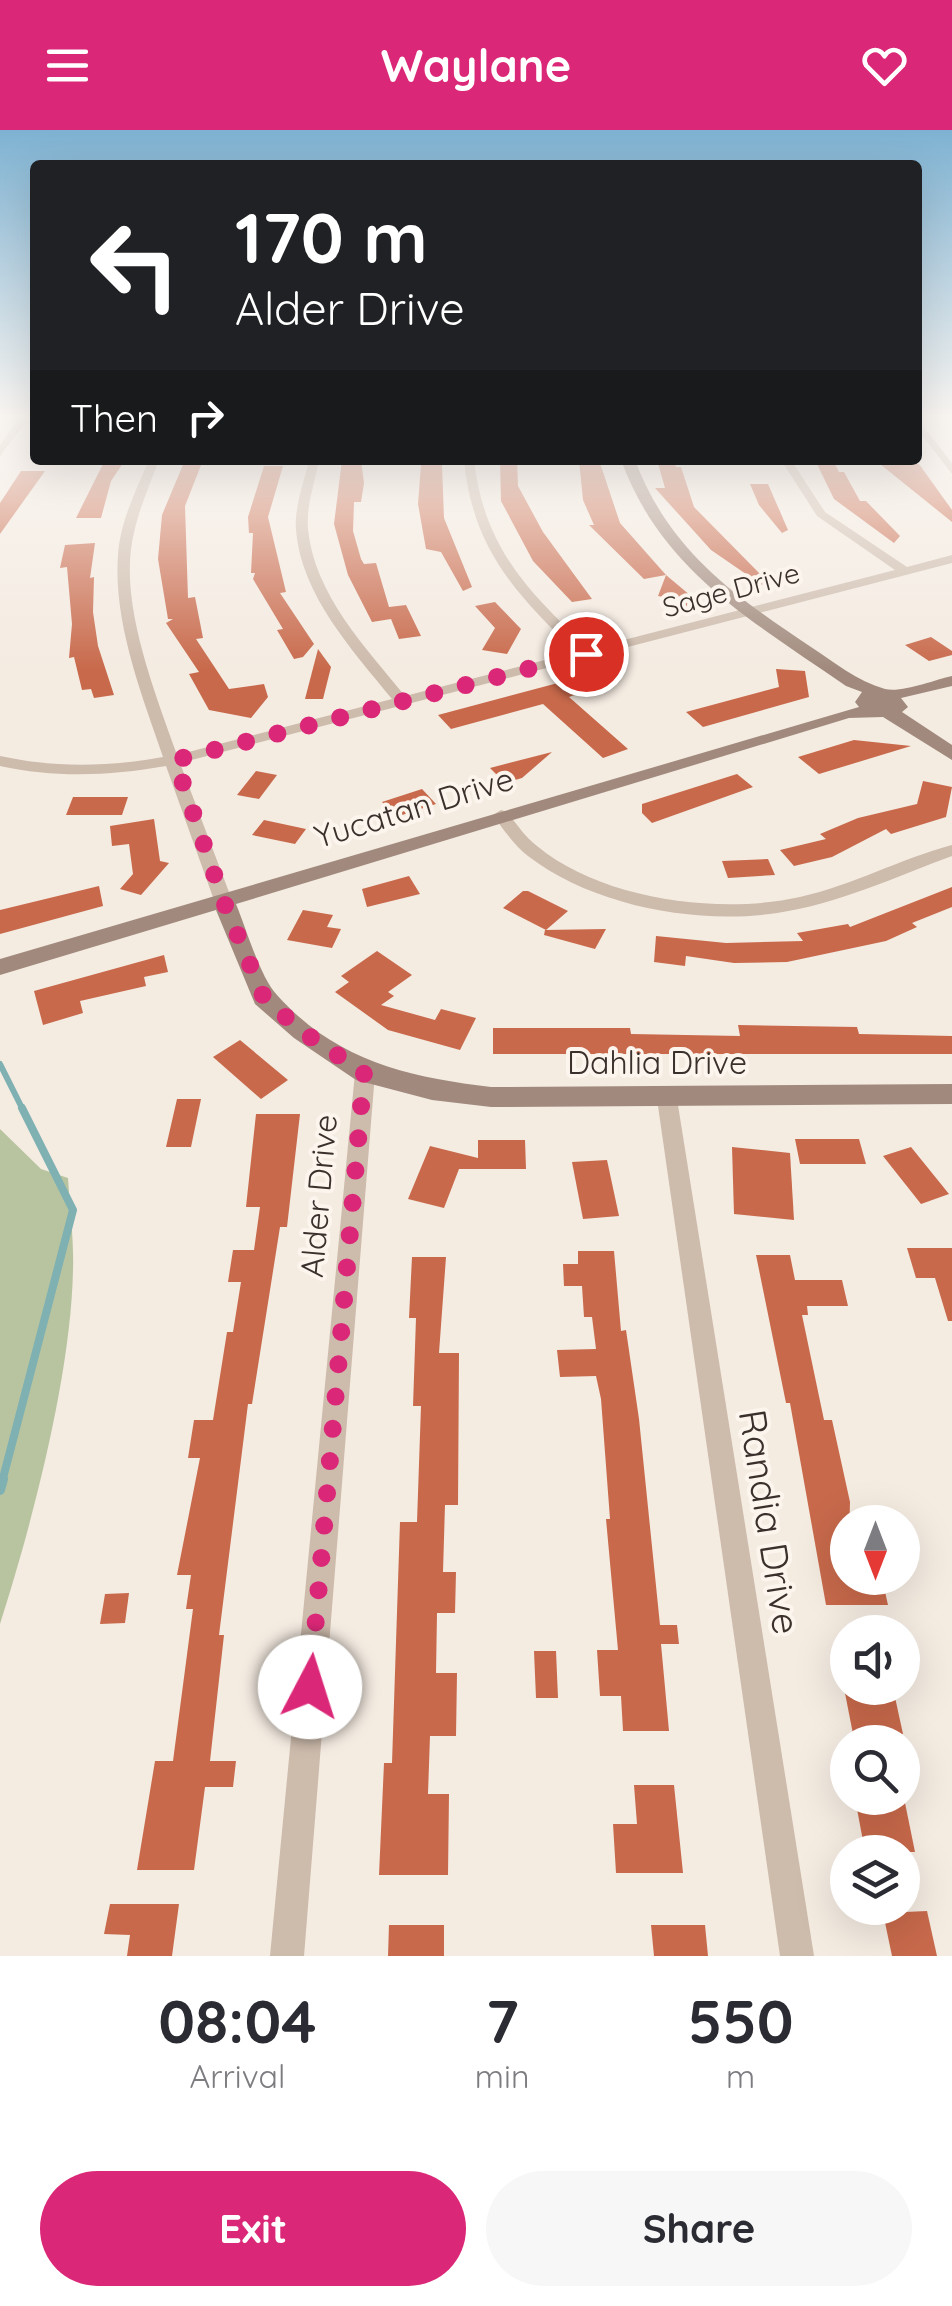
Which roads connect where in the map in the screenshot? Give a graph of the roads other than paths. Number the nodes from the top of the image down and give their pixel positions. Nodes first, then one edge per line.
1 (137, 500) edge
2 (307, 500) edge
3 (473, 500) edge
4 (641, 500) edge
5 (812, 500) edge
6 (952, 559) edge
7 (905, 571) junction
8 (752, 611) junction
9 (586, 654) junction
10 (952, 681) edge
11 (402, 702) junction
12 (878, 704) junction
13 (952, 754) edge
14 (175, 760) junction
15 (0, 761) edge
16 (501, 815) junction
17 (952, 850) edge
18 (223, 900) junction
19 (0, 967) edge
20 (364, 1073) junction
21 (952, 1094) edge
22 (667, 1099) junction
23 (287, 1956) edge
24 (797, 1956) edge

1 - 14 street, Alder Drive
2 - 11 street
3 - 9 street
4 - 8 street
5 - 7 street
6 - 7 street, Sage Drive
7 - 8 street, Sage Drive
8 - 9 street, Sage Drive
8 - 12 street
9 - 11 street, Sage Drive
10 - 12 street, Yucatan Drive
11 - 14 street, Sage Drive
12 - 13 street
12 - 16 street, Yucatan Drive
14 - 15 street, Sage Drive
14 - 18 street, Alder Drive
16 - 17 street
16 - 18 street, Yucatan Drive
18 - 19 street, Yucatan Drive
18 - 20 street, Alder Drive
20 - 22 street, Dahlia Drive
20 - 23 street, Alder Drive
21 - 22 street, Dahlia Drive
22 - 24 street, Randia Drive

